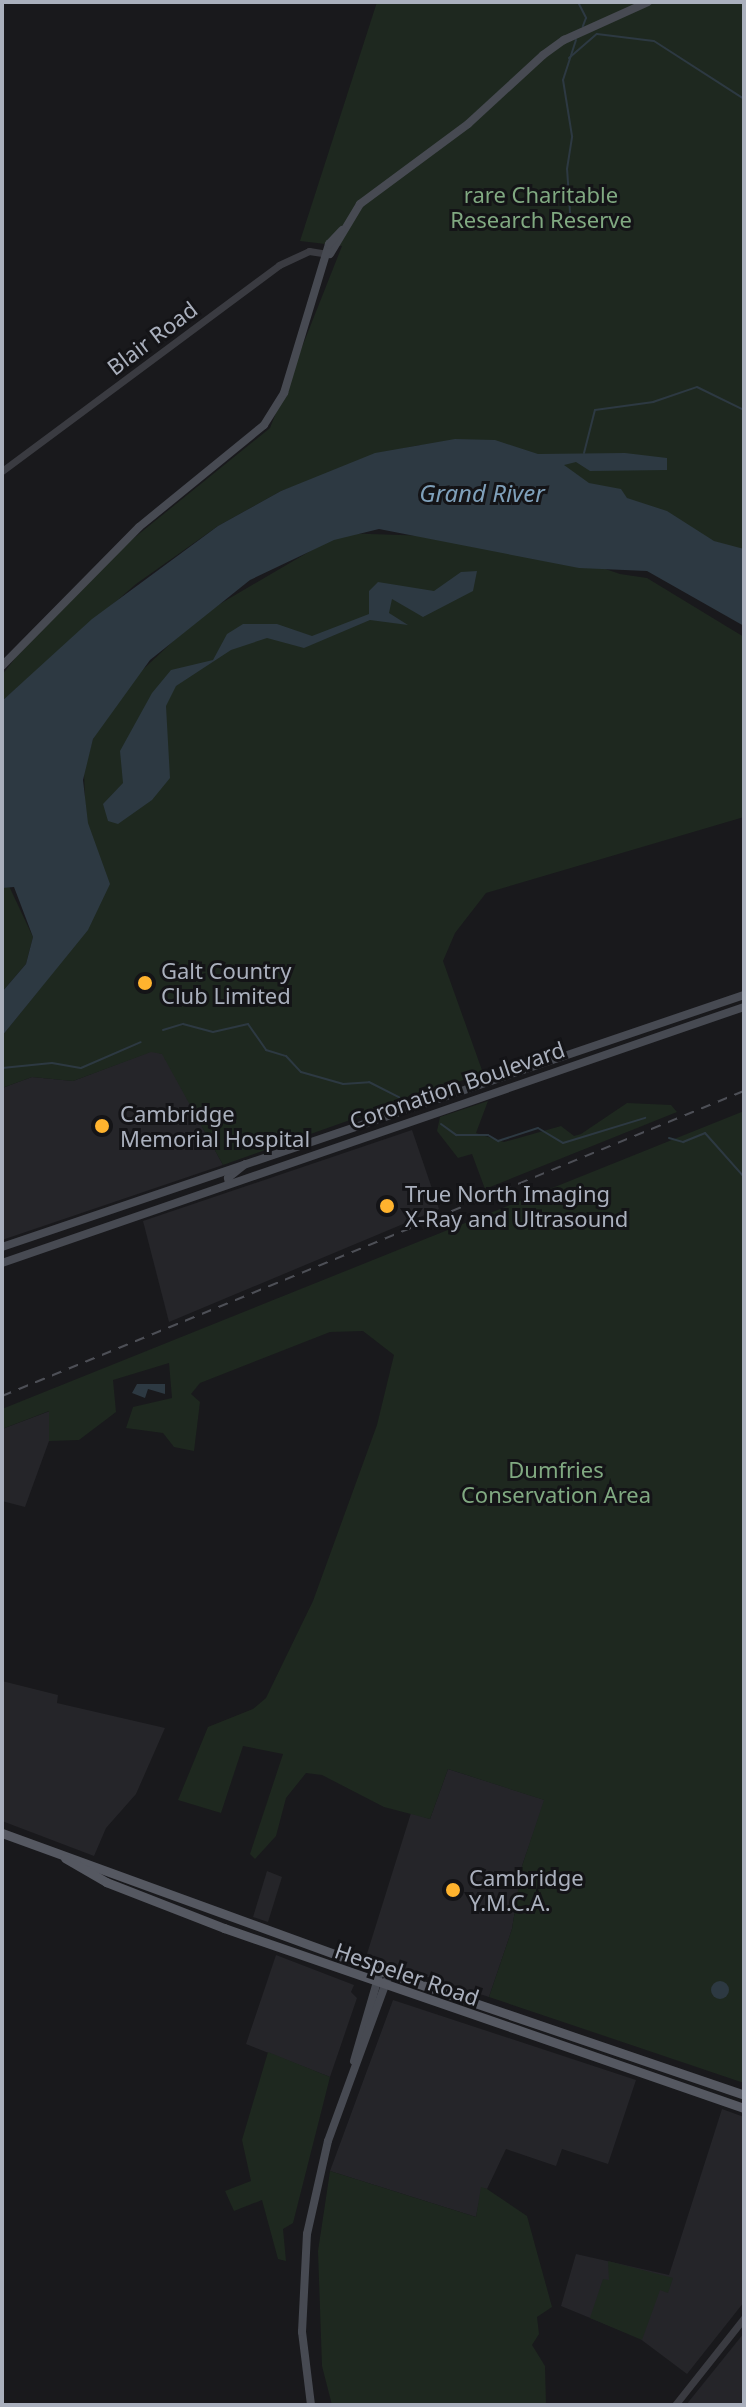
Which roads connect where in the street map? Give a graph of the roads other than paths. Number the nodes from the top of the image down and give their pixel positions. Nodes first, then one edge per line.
1 (648, 2) edge
2 (329, 254) junction
3 (2, 471) edge
4 (2, 666) edge
5 (744, 995) edge
6 (744, 1007) edge
7 (455, 1091) junction
8 (459, 1103) junction
9 (246, 1164) junction
10 (229, 1184) junction
11 (2, 1247) edge
12 (2, 1263) edge
13 (2, 1833) edge
14 (65, 1858) junction
15 (385, 1972) junction
16 (380, 1985) junction
17 (744, 2095) edge
18 (744, 2108) edge
19 (744, 2318) edge
20 (674, 2404) edge
21 (311, 2405) edge

1 - 2 main road
2 - 3 street, Blair Road
2 - 4 main road
5 - 7 main road, Coronation Boulevard
6 - 8 main road, Coronation Boulevard
7 - 8 main road
7 - 9 main road, Coronation Boulevard
8 - 10 main road, Coronation Boulevard
9 - 10 main road
9 - 11 main road, Coronation Boulevard
10 - 12 main road, Coronation Boulevard
13 - 14 main road, Hespeler Road
14 - 15 main road, Hespeler Road
14 - 16 main road, Hespeler Road
15 - 16 main road
15 - 17 main road, Hespeler Road
16 - 18 main road, Hespeler Road
16 - 21 main road
19 - 20 street

